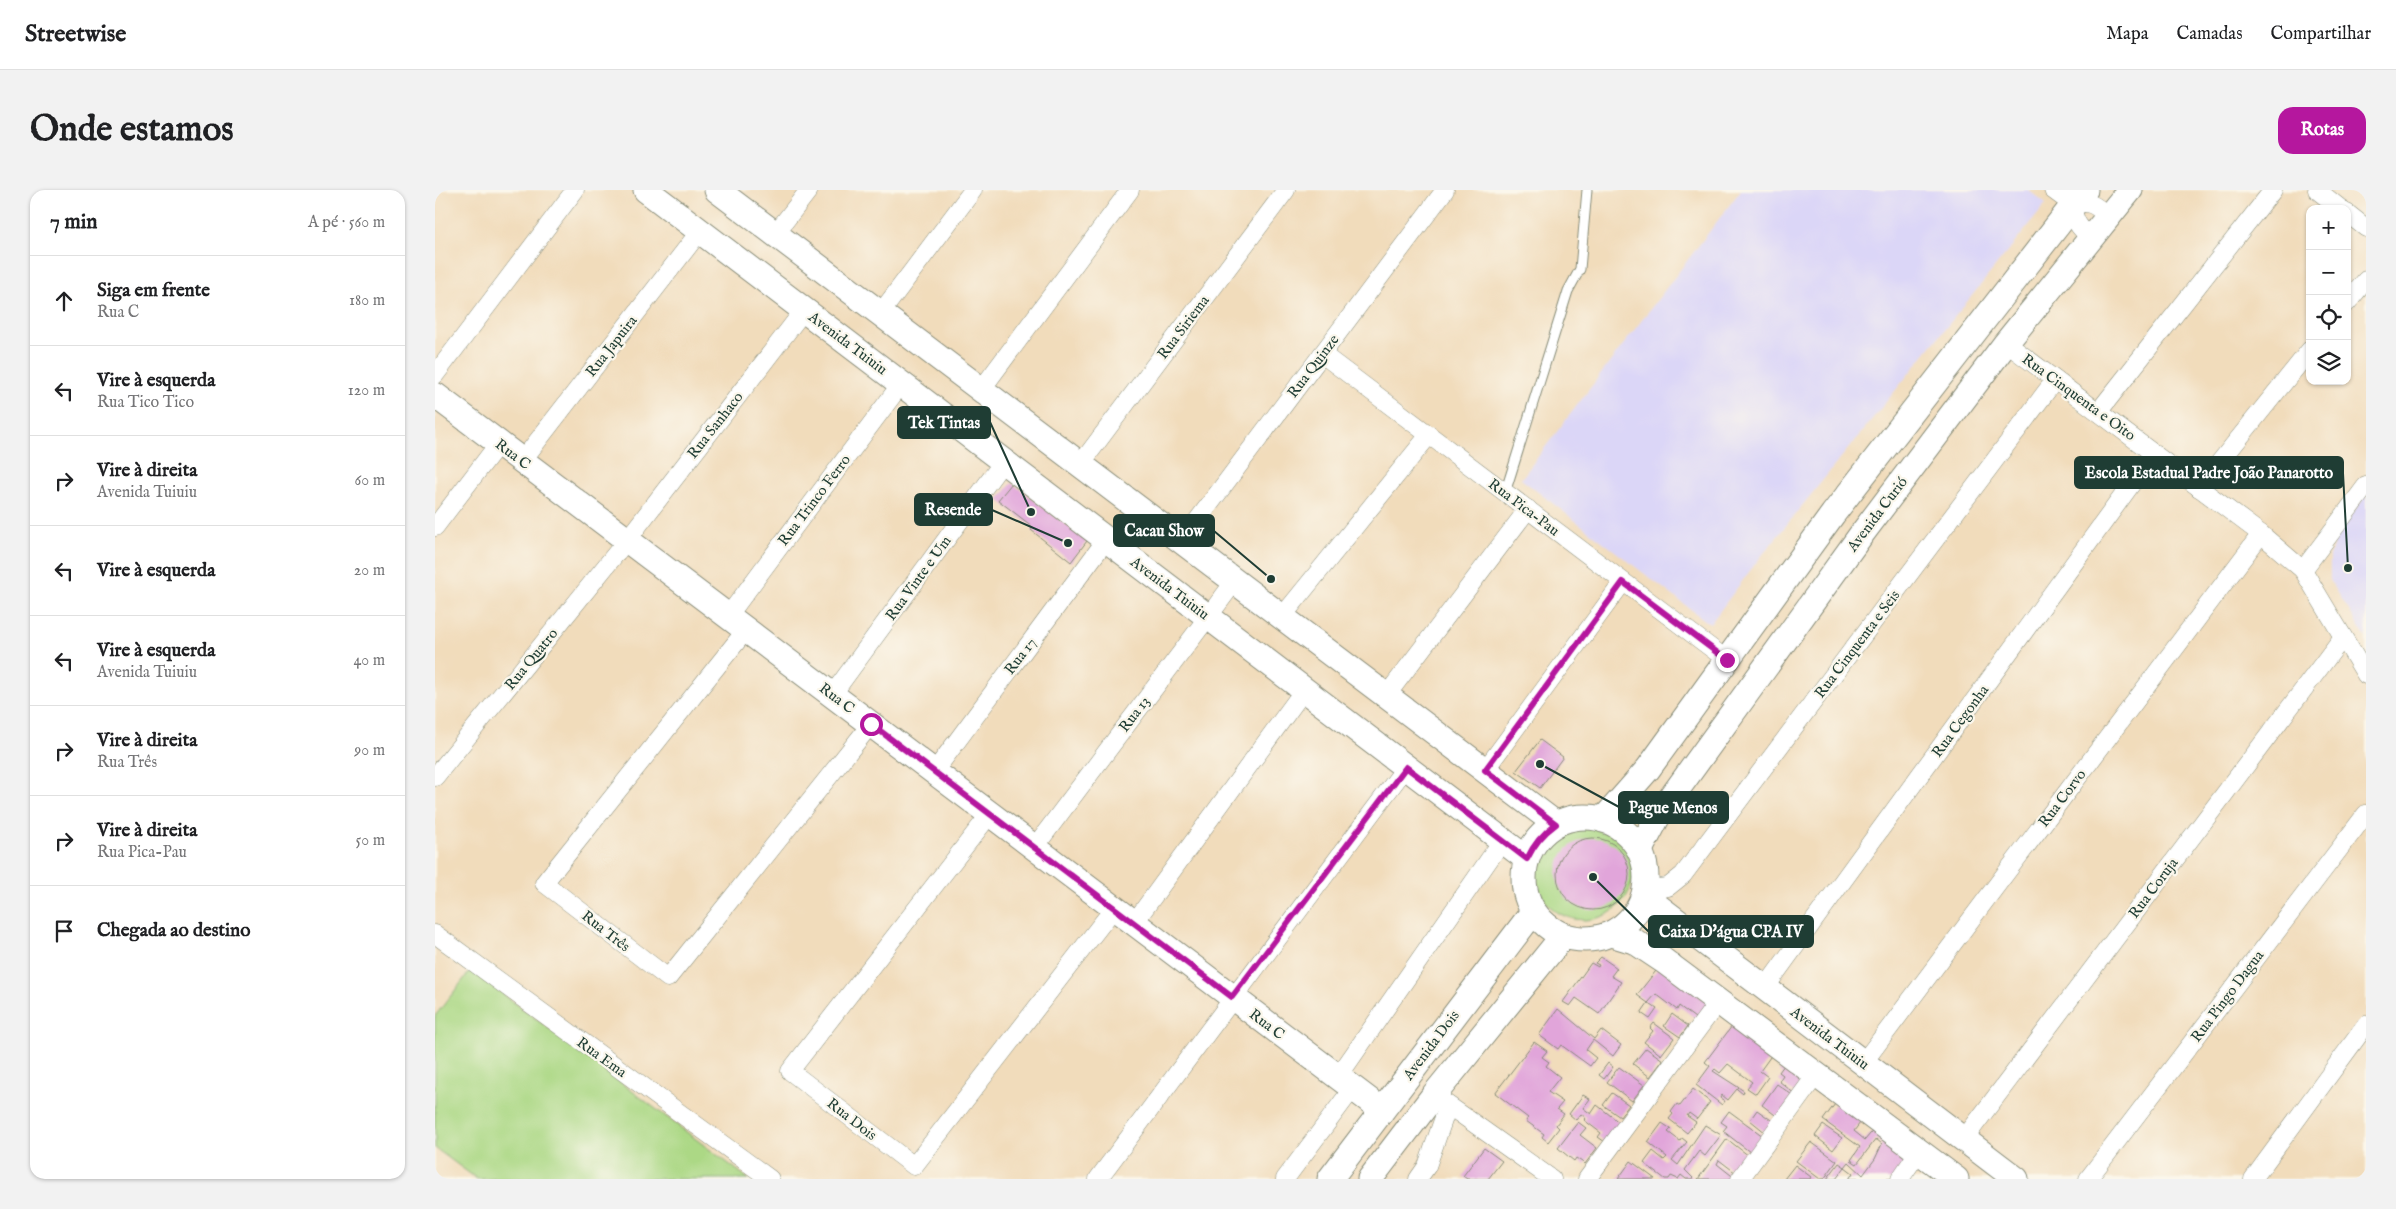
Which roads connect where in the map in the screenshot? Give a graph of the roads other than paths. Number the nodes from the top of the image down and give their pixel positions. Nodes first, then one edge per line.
1 (575, 190) edge
2 (646, 190) edge
3 (717, 190) edge
4 (809, 190) edge
5 (973, 190) edge
6 (1130, 190) edge
7 (1286, 190) edge
8 (1445, 190) edge
9 (1587, 190) edge
10 (2130, 190) edge
11 (2273, 190) edge
12 (2317, 190) edge
13 (2070, 195) edge
14 (2336, 205) edge
15 (2351, 216) edge
16 (2108, 217) junction
17 (2366, 228) edge
18 (700, 231) junction
19 (775, 234) junction
20 (2091, 237) junction
21 (2366, 280) edge
22 (2351, 298) edge
23 (804, 310) junction
24 (880, 314) junction
25 (2006, 343) junction
26 (1322, 354) junction
27 (2306, 355) edge
28 (435, 376) edge
29 (2055, 380) junction
30 (901, 384) junction
31 (981, 390) junction
32 (435, 395) edge
33 (2099, 411) junction
34 (1429, 435) junction
35 (499, 443) junction
36 (2154, 453) junction
37 (522, 461) junction
38 (1003, 462) junction
39 (1080, 464) junction
40 (2366, 486) edge
41 (2199, 488) junction
42 (1505, 492) junction
43 (1528, 510) junction
44 (435, 527) edge
45 (2261, 534) junction
46 (627, 540) junction
47 (1106, 540) junction
48 (1182, 541) junction
49 (2303, 570) junction
50 (1235, 581) junction
51 (1623, 582) junction
52 (1206, 616) junction
53 (1282, 618) junction
54 (737, 623) junction
55 (2343, 637) junction
56 (1727, 660) junction
57 (2366, 675) edge
58 (1304, 690) junction
59 (832, 695) junction
60 (1386, 696) junction
61 (871, 724) junction
62 (1406, 767) junction
63 (1485, 770) junction
64 (934, 772) junction
65 (435, 777) edge
66 (990, 814) junction
67 (2366, 814) edge
68 (1603, 820) junction
69 (1556, 824) junction
70 (1502, 841) junction
71 (1035, 848) junction
72 (1640, 850) junction
73 (1527, 859) junction
74 (1645, 893) junction
75 (1533, 912) junction
76 (1124, 916) junction
77 (435, 934) edge
78 (1611, 934) junction
79 (1563, 936) junction
80 (1765, 988) junction
81 (1232, 997) junction
82 (1718, 1002) junction
83 (2366, 1025) edge
84 (1863, 1063) junction
85 (1816, 1075) junction
86 (1345, 1083) junction
87 (1441, 1101) junction
88 (1382, 1110) junction
89 (1964, 1139) junction
90 (1919, 1151) junction
91 (770, 1179) edge
92 (1097, 1179) edge
93 (1285, 1179) edge
94 (1330, 1179) edge
95 (1370, 1179) edge
96 (1418, 1179) edge
97 (1552, 1179) edge
98 (1587, 1179) edge
99 (1740, 1179) edge
100 (1900, 1179) edge
101 (1956, 1179) edge
102 (2015, 1179) edge
103 (2088, 1179) edge
104 (2253, 1179) edge

1 - 28 street
2 - 18 main road, Avenida Tuiuiu
3 - 19 main road
4 - 19 street
5 - 24 street
6 - 31 street
7 - 39 street, Rua Siriema
8 - 26 street, Rua Quinze
9 - 42 lane
10 - 16 main road, Avenida Curió
11 - 33 street
12 - 14 street
13 - 16 street
13 - 20 street
13 - 56 main road
15 - 17 street
16 - 20 main road, Avenida Curió
18 - 23 main road, Avenida Tuiuiu
18 - 37 street, Rua Japuira
19 - 24 main road
20 - 25 main road, Avenida Curió
21 - 22 street
23 - 30 main road, Avenida Tuiuiu
23 - 46 street, Rua Sanhaco
24 - 31 main road
25 - 29 street, Rua Cinquenta e Oito
25 - 72 main road, Avenida Curió
26 - 34 street, Rua Pica-Pau
26 - 48 street, Rua Quinze
27 - 41 street
29 - 33 street, Rua Cinquenta e Oito
29 - 74 street, Rua Cinquenta e Seis
30 - 38 main road, Avenida Tuiuiu
30 - 54 street, Rua Trinco Ferro
31 - 39 main road
32 - 35 main road, Rua C
33 - 36 street, Rua Cinquenta e Oito
34 - 42 street, Rua Pica-Pau
34 - 53 street
35 - 37 main road, Rua C
35 - 44 street
36 - 41 street, Rua Cinquenta e Oito
36 - 80 street, Rua Cegonha
37 - 46 main road, Rua C
38 - 47 main road, Avenida Tuiuiu
38 - 59 street, Rua Vinte e Um
39 - 48 main road
40 - 49 street
41 - 45 street, Rua Cinquenta e Oito
42 - 43 street, Rua Pica-Pau
43 - 51 street, Rua Pica-Pau
43 - 60 street
45 - 49 street, Rua Cinquenta e Oito
45 - 84 street, Rua Corvo
46 - 54 main road, Rua C
46 - 65 street, Rua Quatro
47 - 52 main road, Avenida Tuiuiu
47 - 64 street, Rua 17
48 - 50 main road
49 - 55 street, Rua Cinquenta e Oito
50 - 52 street, Rua 13
50 - 53 main road
51 - 56 street, Rua Pica-Pau
51 - 63 street
52 - 58 main road, Avenida Tuiuiu
52 - 71 street, Rua 13
53 - 60 main road
54 - 59 main road, Rua C
54 - 61 street, Rua Três
55 - 57 street, Rua Cinquenta e Oito
55 - 89 street, Rua Coruja
56 - 68 main road
58 - 62 main road, Avenida Tuiuiu
58 - 76 street
59 - 61 main road, Rua C
60 - 63 main road
61 - 64 main road, Rua C
62 - 70 main road, Avenida Tuiuiu
62 - 81 street
63 - 69 main road
64 - 66 main road, Rua C
66 - 71 main road, Rua C
66 - 76 street, Rua Dois
67 - 103 street, Rua Pingo Dagua
68 - 69 main road
68 - 72 main road
69 - 73 main road
70 - 73 main road, Avenida Tuiuiu
70 - 86 street
71 - 76 main road, Rua C
72 - 74 main road
73 - 75 main road
74 - 78 main road
74 - 80 main road, Avenida Tuiuiu
75 - 79 main road
75 - 88 main road, Avenida Dois
76 - 81 main road, Rua C
77 - 91 street, Rua Ema
78 - 79 main road
78 - 82 main road
79 - 87 main road
80 - 84 main road, Avenida Tuiuiu
81 - 86 main road, Rua C
81 - 92 street
82 - 85 main road
82 - 98 street
83 - 104 street
84 - 89 main road, Avenida Tuiuiu
85 - 90 main road
85 - 99 street
86 - 88 main road, Rua C
86 - 93 street
87 - 95 main road
87 - 96 street
87 - 97 street
88 - 94 main road, Avenida Dois
89 - 102 main road, Avenida Tuiuiu
90 - 100 street
90 - 101 main road

